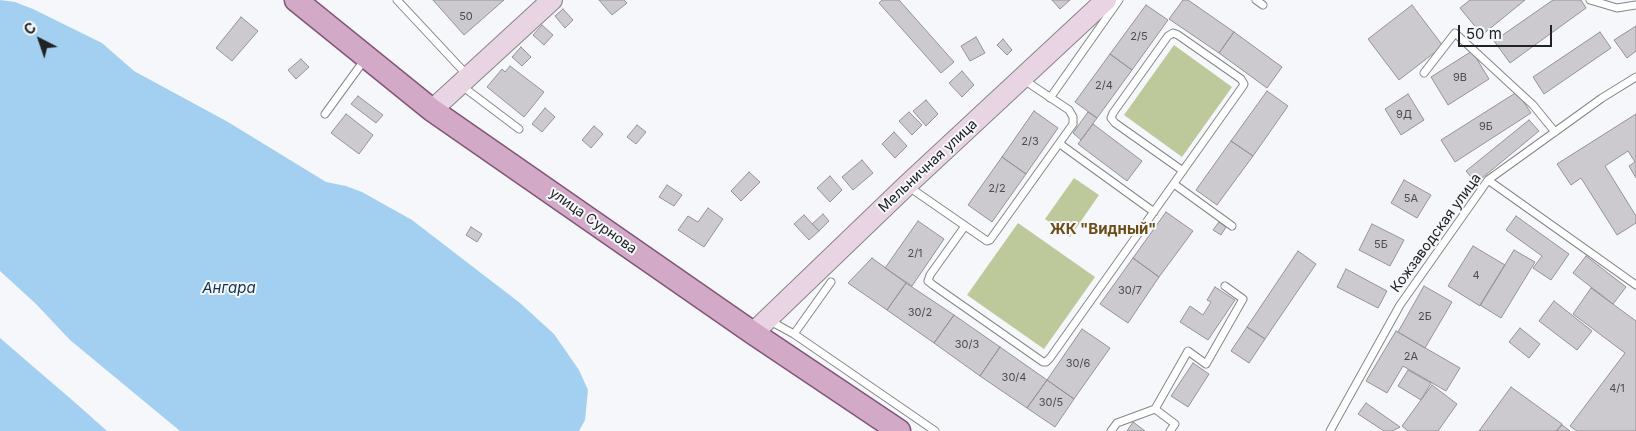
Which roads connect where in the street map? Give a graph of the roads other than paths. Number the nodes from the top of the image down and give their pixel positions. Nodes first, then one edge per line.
1 (282, 0) edge
2 (296, 0) edge
3 (397, 0) edge
4 (552, 0) edge
5 (1106, 0) edge
6 (1119, 0) edge
7 (1256, 0) edge
8 (1590, 0) edge
9 (1263, 5) dead end
10 (1636, 6) edge
11 (360, 66) junction
12 (1424, 73) dead end
13 (1636, 77) edge
14 (1022, 78) junction
15 (464, 80) junction
16 (1050, 98) junction
17 (432, 110) junction
18 (326, 114) dead end
19 (519, 129) dead end
20 (1555, 132) junction
21 (1060, 144) junction
22 (1183, 171) junction
23 (1488, 180) junction
24 (1174, 184) junction
25 (907, 185) junction
26 (1154, 212) junction
27 (965, 226) junction
28 (1232, 226) dead end
29 (831, 282) dead end
30 (1636, 285) edge
31 (1225, 286) dead end
32 (760, 326) junction
33 (794, 334) junction
34 (1155, 409) junction
35 (1332, 430) edge
36 (873, 431) edge
37 (899, 431) edge
38 (935, 431) edge
39 (1111, 431) edge
40 (1170, 431) edge

1 - 11 main road, улица Сурнова
2 - 17 main road, улица Сурнова
3 - 15 lane
4 - 15 street
5 - 14 street, Мельничная улица
6 - 16 lane
7 - 9 lane
8 - 10 lane
11 - 18 lane
11 - 36 main road, улица Сурнова
12 - 20 lane
13 - 20 lane, Кожзаводская улица
14 - 16 lane
14 - 25 street, Мельничная улица
15 - 17 street
15 - 19 lane
16 - 21 lane
17 - 32 main road, улица Сурнова
20 - 23 lane, Кожзаводская улица
21 - 26 lane
21 - 27 lane
22 - 22 lane
22 - 24 lane
23 - 30 lane
23 - 35 lane, Кожзаводская улица
24 - 26 lane
24 - 28 lane
25 - 27 lane
25 - 32 street, Мельничная улица
26 - 27 lane
29 - 33 lane
31 - 34 lane
32 - 33 lane
32 - 37 main road, улица Сурнова
33 - 38 lane
34 - 39 lane
34 - 40 lane

